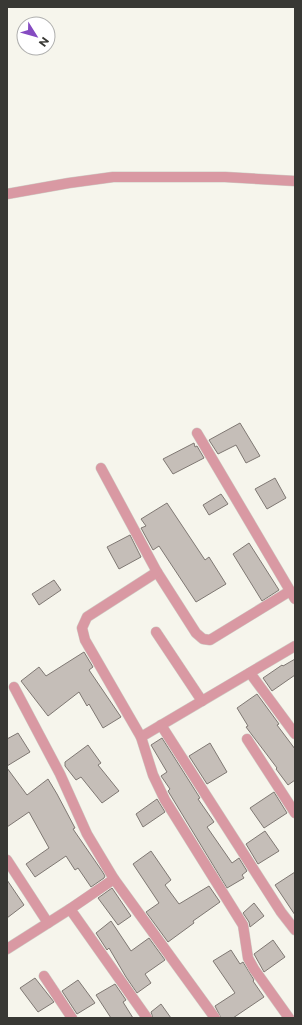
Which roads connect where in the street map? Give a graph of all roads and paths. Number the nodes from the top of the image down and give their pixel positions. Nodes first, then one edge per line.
1 (295, 181) edge
2 (7, 194) edge
3 (197, 433) dead end
4 (101, 468) dead end
5 (157, 572) junction
6 (293, 595) edge
7 (156, 632) dead end
8 (295, 646) edge
9 (250, 673) junction
10 (14, 687) dead end
11 (202, 701) junction
12 (161, 725) junction
13 (295, 734) edge
14 (141, 736) junction
15 (247, 739) dead end
16 (295, 812) edge
17 (7, 860) edge
18 (114, 879) junction
19 (70, 909) junction
20 (48, 923) junction
21 (295, 930) edge
22 (7, 949) edge
23 (44, 976) dead end
24 (72, 1018) edge
25 (147, 1018) edge
26 (215, 1018) edge
27 (289, 1018) edge

1 - 2 street
3 - 6 street
4 - 5 street
5 - 6 street
5 - 14 street
7 - 11 street
8 - 9 street
9 - 11 street
9 - 13 street
10 - 18 street
11 - 12 street
12 - 14 street
12 - 21 street
14 - 27 street
15 - 16 street
17 - 20 street
18 - 19 street
18 - 26 street
19 - 20 street
19 - 25 street
20 - 22 street
23 - 24 street

